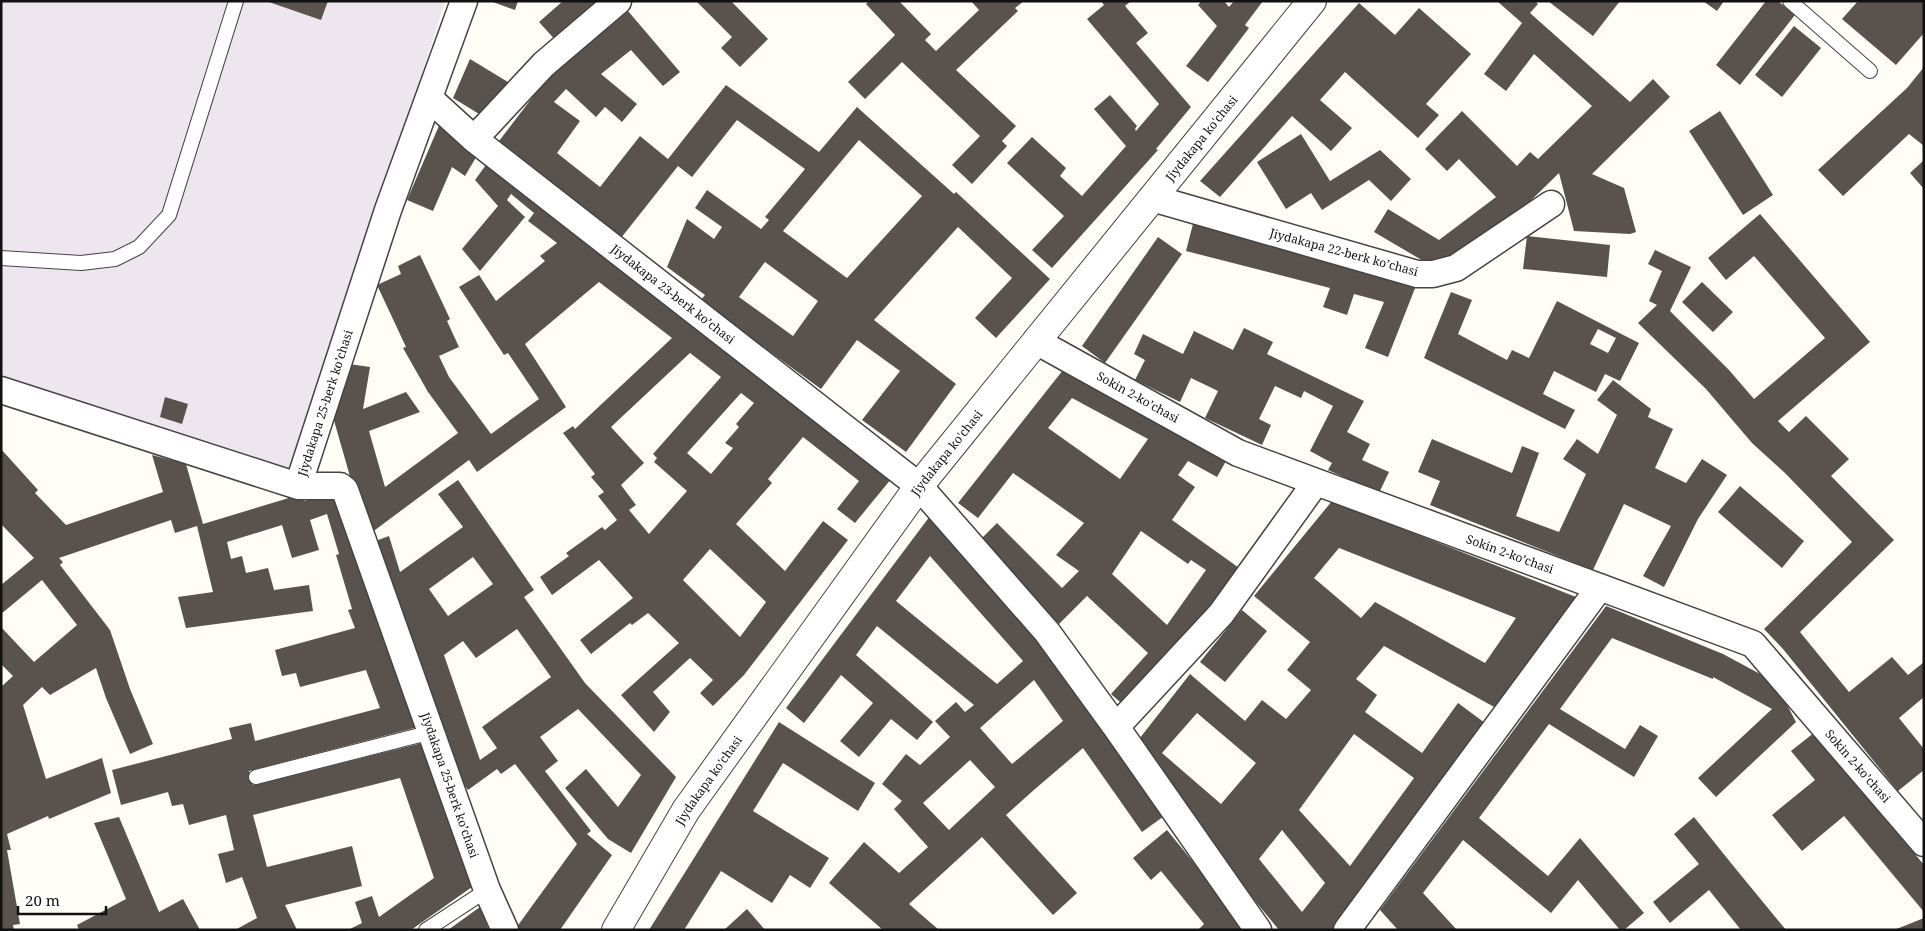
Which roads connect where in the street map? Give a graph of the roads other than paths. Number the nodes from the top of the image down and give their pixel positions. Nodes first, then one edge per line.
1 (236, 1) edge
2 (464, 1) edge
3 (618, 1) edge
4 (1312, 1) edge
5 (1790, 1) edge
6 (1870, 71) dead end
7 (430, 99) junction
8 (474, 139) junction
9 (1152, 198) junction
10 (1551, 204) dead end
11 (1, 258) edge
12 (1036, 341) junction
13 (1, 390) edge
14 (1316, 482) junction
15 (298, 486) junction
16 (919, 486) junction
17 (1600, 587) junction
18 (1116, 727) junction
19 (432, 732) junction
20 (256, 777) dead end
21 (1924, 843) edge
22 (487, 890) junction
23 (426, 930) edge
24 (505, 930) edge
25 (616, 930) edge
26 (1258, 930) edge
27 (1347, 930) edge

1 - 11 lane
2 - 7 street, Jiydakapa 25-berk koʼchasi
3 - 8 street
4 - 9 street, Jiydakapa ko'chasi
5 - 6 lane
7 - 8 street, Jiydakapa 23-berk koʼchasi
7 - 15 street, Jiydakapa 25-berk koʼchasi
8 - 16 street, Jiydakapa 23-berk koʼchasi
9 - 10 street, Jiydakapa 22-berk koʼchasi
9 - 12 street, Jiydakapa ko'chasi
12 - 14 street, Sokin 2-koʼchasi
12 - 16 street, Jiydakapa ko'chasi
13 - 15 street
14 - 17 street, Sokin 2-koʼchasi
14 - 18 street
15 - 19 street, Jiydakapa 25-berk koʼchasi
16 - 18 street, Jiydakapa 23-berk koʼchasi
16 - 25 street, Jiydakapa ko'chasi
17 - 21 street, Sokin 2-koʼchasi
17 - 27 street
18 - 26 street, Jiydakapa 23-berk koʼchasi
19 - 20 lane
19 - 22 street, Jiydakapa 25-berk koʼchasi
22 - 23 lane
22 - 24 street, Jiydakapa 25-berk koʼchasi

